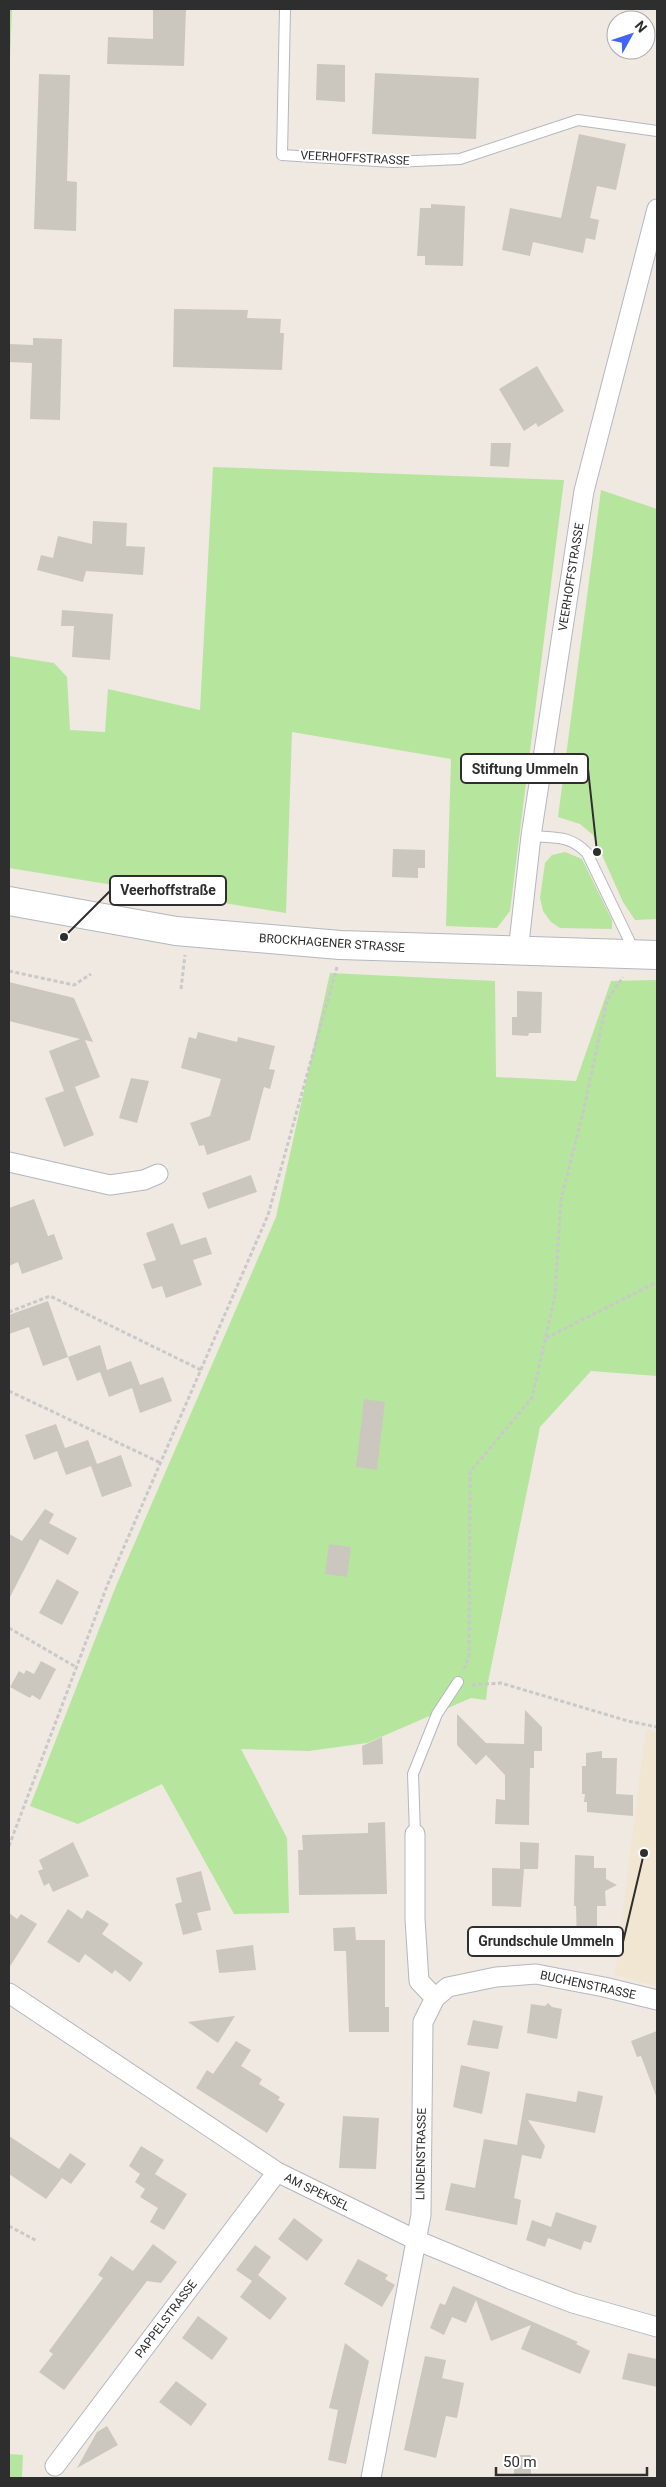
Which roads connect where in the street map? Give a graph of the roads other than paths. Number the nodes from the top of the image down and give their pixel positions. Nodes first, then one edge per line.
1 (285, 9) edge
2 (657, 131) edge
3 (657, 209) edge
4 (531, 836) junction
5 (9, 901) edge
6 (518, 952) junction
7 (657, 955) edge
8 (628, 964) junction
9 (9, 1162) edge
10 (158, 1174) dead end
11 (458, 1682) road end
12 (414, 1834) joint
13 (9, 1993) edge
14 (435, 1998) junction
15 (657, 2000) edge
16 (277, 2172) junction
17 (416, 2240) junction
18 (657, 2327) edge
19 (55, 2466) dead end
20 (370, 2478) edge

1 - 2 lane, VEERHOFFSTRASSE
3 - 4 street, VEERHOFFSTRASSE
4 - 6 street, VEERHOFFSTRASSE
4 - 8 lane
5 - 6 main road, BROCKHAGENER STRASSE
6 - 8 main road, BROCKHAGENER STRASSE
7 - 8 main road, BROCKHAGENER STRASSE
9 - 10 street
11 - 12 lane
12 - 14 street
13 - 16 street, AM SPEKSEL
14 - 15 street, BUCHENSTRASSE
14 - 17 street, LINDENSTRASSE
16 - 17 street, AM SPEKSEL
16 - 19 street, PAPPELSTRASSE
17 - 18 street, AM SPEKSEL
17 - 20 street, LINDENSTRASSE

